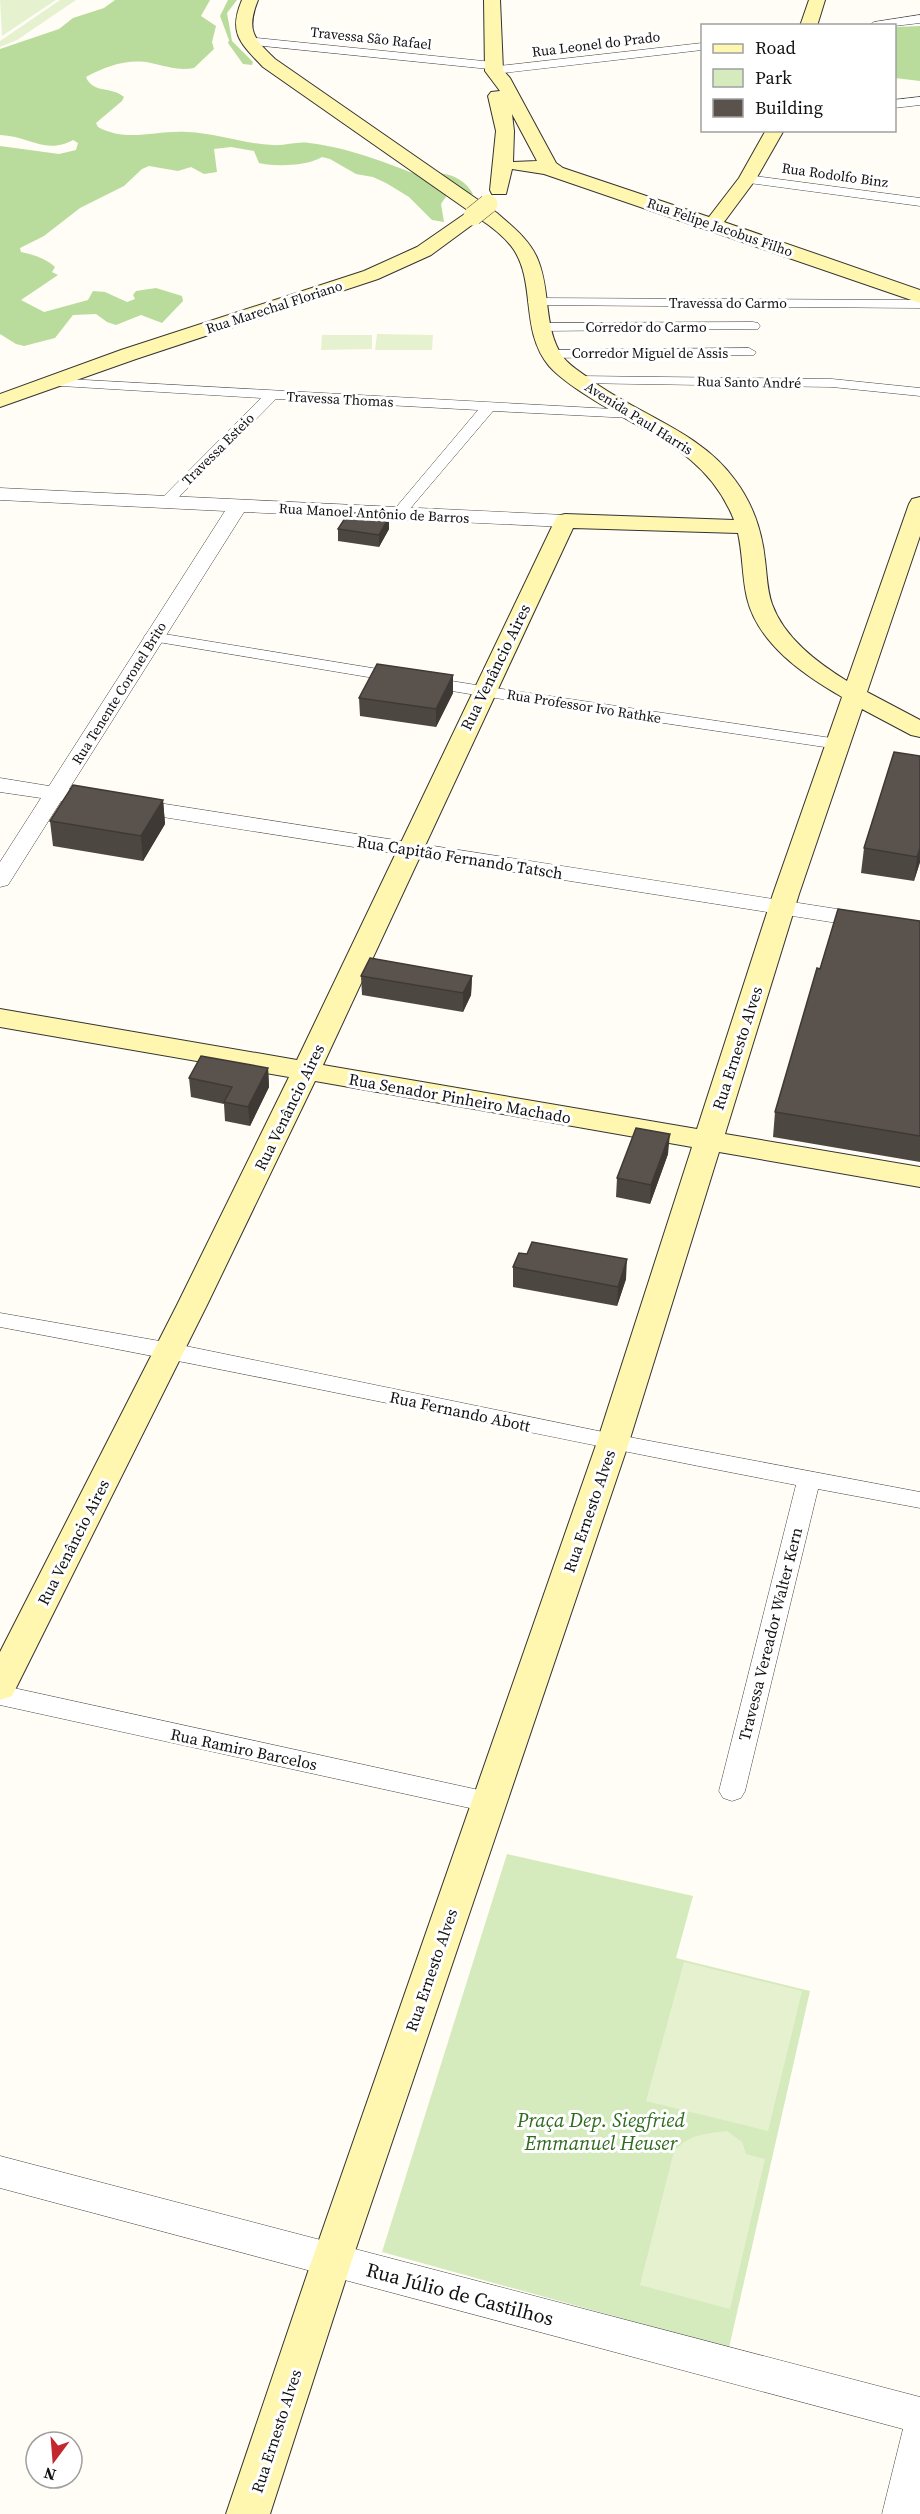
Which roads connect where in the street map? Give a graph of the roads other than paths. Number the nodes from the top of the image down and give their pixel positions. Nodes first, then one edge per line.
1 (250, 0) edge
2 (492, 0) edge
3 (817, 0) edge
4 (920, 19) edge
5 (809, 24) edge
6 (887, 24) edge
7 (247, 41) junction
8 (701, 46) edge
9 (494, 69) junction
10 (920, 100) edge
11 (896, 104) edge
12 (506, 106) junction
13 (774, 132) edge
14 (526, 150) junction
15 (552, 171) junction
16 (747, 178) junction
17 (920, 202) edge
18 (492, 204) junction
19 (714, 223) junction
20 (920, 297) edge
21 (535, 302) junction
22 (920, 304) edge
23 (753, 326) dead end
24 (540, 327) junction
25 (749, 352) dead end
26 (551, 354) junction
27 (578, 380) junction
28 (49, 382) junction
29 (920, 392) edge
30 (271, 396) junction
31 (1, 399) edge
32 (488, 407) junction
33 (632, 414) junction
34 (0, 494) edge
35 (166, 502) junction
36 (920, 504) edge
37 (238, 506) junction
38 (398, 514) junction
39 (565, 521) junction
40 (749, 526) junction
41 (152, 638) junction
42 (483, 691) junction
43 (855, 694) junction
44 (920, 730) edge
45 (838, 744) junction
46 (0, 785) edge
47 (55, 795) junction
48 (410, 849) junction
49 (0, 880) edge
50 (782, 908) junction
51 (920, 929) edge
52 (0, 1018) edge
53 (306, 1071) junction
54 (707, 1140) junction
55 (920, 1177) edge
56 (0, 1320) edge
57 (171, 1351) junction
58 (613, 1442) junction
59 (808, 1478) junction
60 (920, 1500) edge
61 (0, 1686) edge
62 (0, 1695) edge
63 (732, 1791) dead end
64 (488, 1802) junction
65 (0, 2172) edge
66 (332, 2260) junction
67 (920, 2415) edge
68 (920, 2434) edge
69 (248, 2514) edge
70 (902, 2514) edge

1 - 7 main road
2 - 9 main road
3 - 5 main road
4 - 6 street
7 - 9 street, Travessa São Rafael
7 - 18 main road, Avenida Paul Harris
8 - 9 street, Rua Leonel do Prado
9 - 12 main road
10 - 11 street
12 - 14 main road
12 - 18 main road
13 - 16 main road
14 - 15 main road, Rua Felipe Jacobus Filho
14 - 15 main road
14 - 18 main road, Rua Marechal Floriano
15 - 19 main road, Rua Felipe Jacobus Filho
16 - 17 street, Rua Rodolfo Binz
16 - 19 main road
18 - 21 main road, Avenida Paul Harris
18 - 28 main road, Rua Marechal Floriano, bridge
19 - 20 main road, Rua Felipe Jacobus Filho
21 - 22 street, Travessa do Carmo
21 - 24 main road, Avenida Paul Harris
23 - 24 street, Corredor do Carmo
24 - 26 main road, Avenida Paul Harris
25 - 26 street, Corredor Miguel de Assis
26 - 27 main road, Avenida Paul Harris
27 - 29 street, Rua Santo André
27 - 33 main road, Avenida Paul Harris
28 - 30 street, Travessa Thomas
28 - 31 main road, Rua Marechal Floriano
30 - 32 street, Travessa Thomas
30 - 35 street, Travessa Esteio
32 - 33 street, Travessa Thomas
32 - 38 street
33 - 40 main road, Avenida Paul Harris
34 - 35 street, Rua Manoel Antônio de Barros
35 - 37 street, Rua Manoel Antônio de Barros
36 - 43 main road, Rua Ernesto Alves
37 - 38 street, Rua Manoel Antônio de Barros
37 - 41 street, Rua Tenente Coronel Brito
38 - 39 street, Rua Manoel Antônio de Barros
39 - 40 main road, Rua Manoel Antônio de Barros
39 - 42 main road, Rua Venâncio Aires
40 - 43 main road, Avenida Paul Harris
41 - 42 street, Rua Professor Ivo Rathke
41 - 47 street, Rua Tenente Coronel Brito
42 - 45 street, Rua Professor Ivo Rathke
42 - 48 main road, Rua Venâncio Aires
43 - 44 main road, Avenida Paul Harris
43 - 45 main road, Rua Ernesto Alves
45 - 50 main road, Rua Ernesto Alves
46 - 47 street, Rua Capitão Fernando Tatsch
47 - 48 street, Rua Capitão Fernando Tatsch
47 - 49 street, Rua Tenente Coronel Brito
48 - 50 street, Rua Capitão Fernando Tatsch
48 - 53 main road, Rua Venâncio Aires
50 - 51 street, Rua Capitão Fernando Tatsch
50 - 54 main road, Rua Ernesto Alves
52 - 53 main road, Rua Senador Pinheiro Machado
53 - 54 main road, Rua Senador Pinheiro Machado
53 - 57 main road, Rua Venâncio Aires
54 - 55 main road, Rua Senador Pinheiro Machado
54 - 58 main road, Rua Ernesto Alves
56 - 57 street, Rua Fernando Abott
57 - 58 street, Rua Fernando Abott
57 - 61 main road, Rua Venâncio Aires
58 - 59 street, Rua Fernando Abott
58 - 64 main road, Rua Ernesto Alves
59 - 60 street, Rua Fernando Abott
59 - 63 street, Travessa Vereador Walter Kern
62 - 64 street, Rua Ramiro Barcelos
64 - 66 main road, Rua Ernesto Alves
65 - 66 street, Rua Júlio de Castilhos
66 - 67 street, Rua Júlio de Castilhos
66 - 69 main road, Rua Ernesto Alves
68 - 70 street

